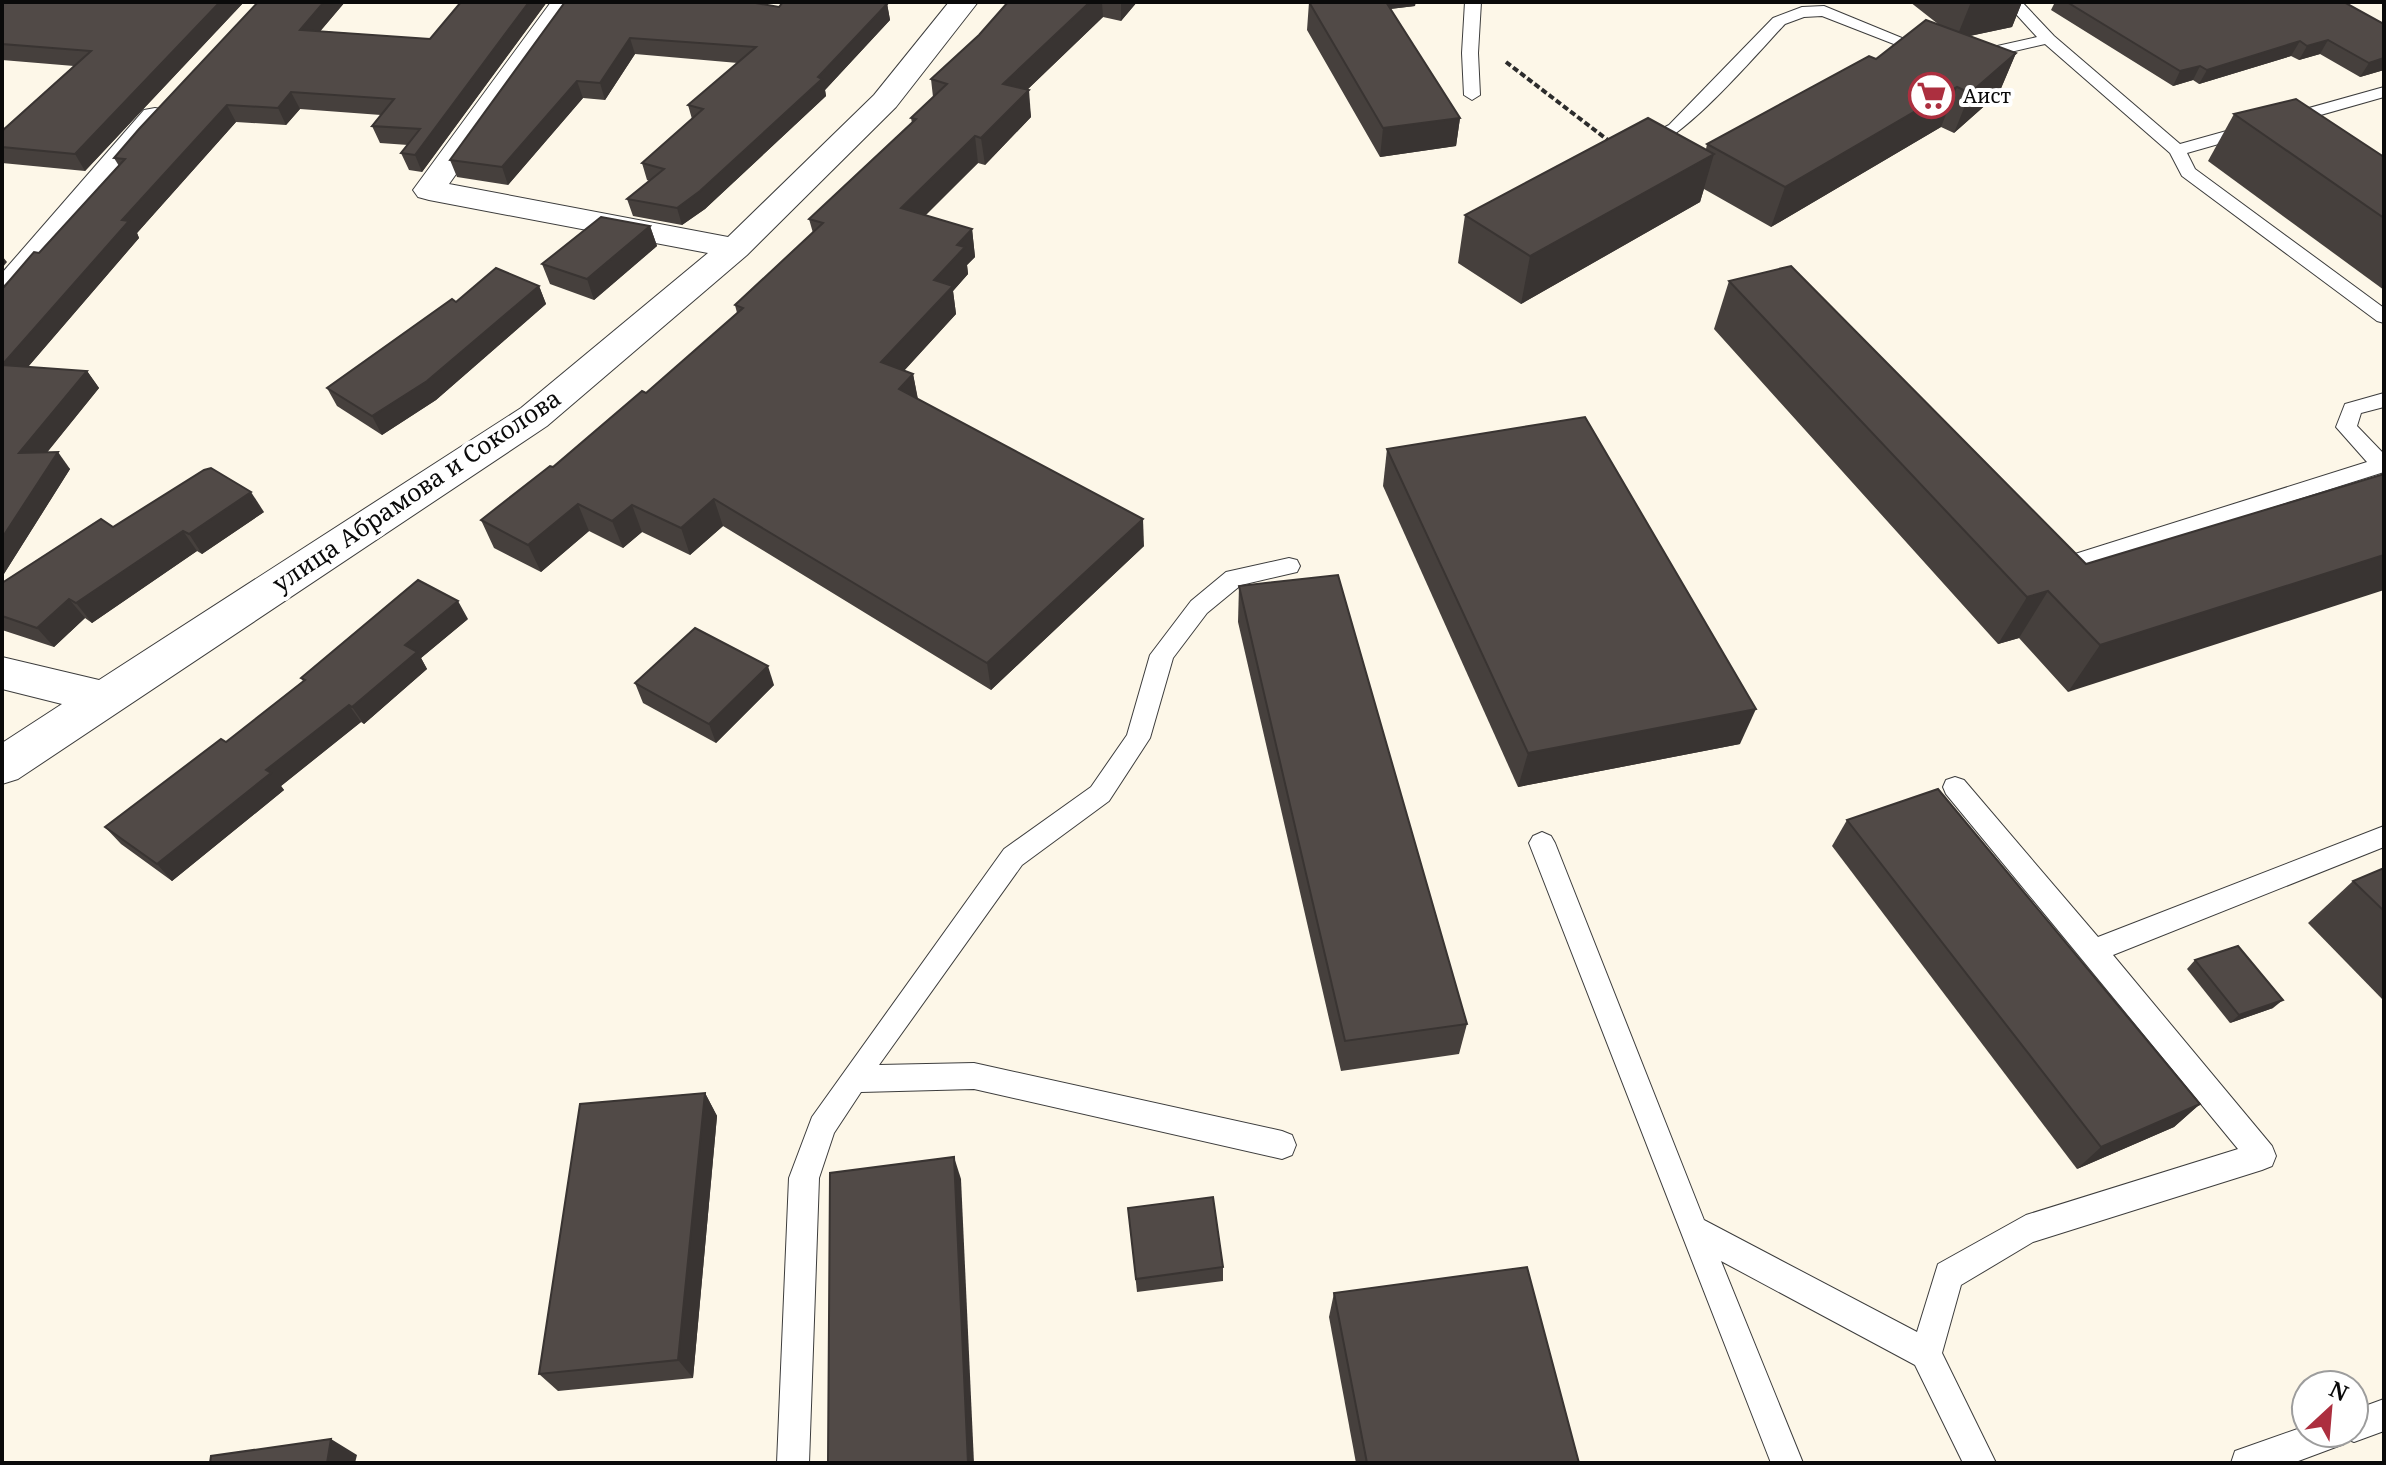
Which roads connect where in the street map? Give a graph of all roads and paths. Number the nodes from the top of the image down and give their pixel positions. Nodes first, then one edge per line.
1 (565, 2) edge
2 (964, 2) edge
3 (1473, 2) edge
4 (2013, 2) edge
5 (1471, 33) junction
6 (2048, 39) junction
7 (179, 92) edge
8 (2384, 92) edge
9 (1472, 95) dead end
10 (2177, 150) junction
11 (1626, 154) joint
12 (735, 248) junction
13 (2, 294) edge
14 (2384, 317) edge
15 (2384, 400) edge
16 (2037, 530) edge
17 (1289, 566) dead end
18 (2, 673) edge
19 (103, 698) junction
20 (2, 766) edge
21 (1955, 787) dead end
22 (2384, 836) edge
23 (1542, 843) dead end
24 (2093, 951) junction
25 (853, 1079) junction
26 (1282, 1145) dead end
27 (1693, 1230) junction
28 (1926, 1354) junction
29 (2290, 1448) edge
30 (793, 1463) edge
31 (1787, 1463) edge
32 (1980, 1463) edge
33 (2247, 1463) edge

1 - 12 street
2 - 12 street, улица Абрамова и Соколова
3 - 5 lane
4 - 6 lane
5 - 9 lane
5 - 11 path
6 - 10 lane
6 - 11 lane
7 - 13 street
8 - 10 lane
10 - 14 lane
12 - 19 street, улица Абрамова и Соколова
15 - 16 lane
17 - 25 lane
18 - 19 street
19 - 20 street, улица Абрамова и Соколова
21 - 24 lane
22 - 24 lane
23 - 27 lane
24 - 28 lane
25 - 26 lane
25 - 30 lane
27 - 28 lane
27 - 31 lane
28 - 32 lane
29 - 33 lane

